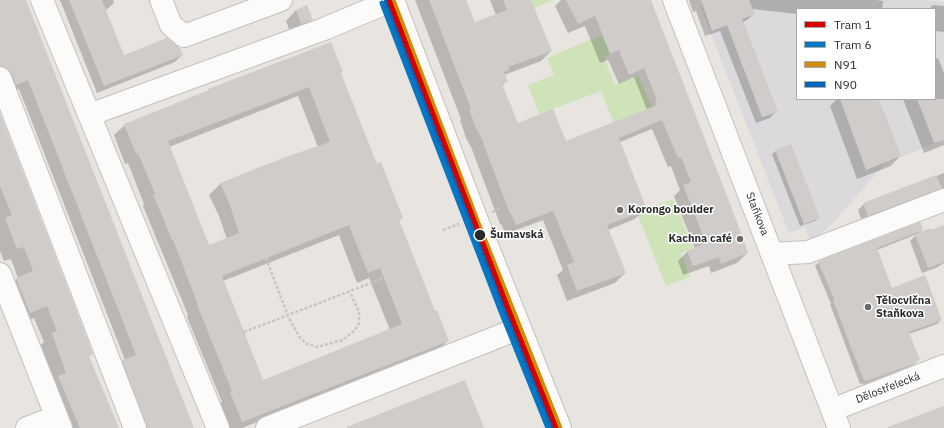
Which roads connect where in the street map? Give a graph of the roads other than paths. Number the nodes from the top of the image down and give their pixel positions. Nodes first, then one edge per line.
1 (42, 0) edge
2 (162, 0) edge
3 (393, 0) edge
4 (674, 0) edge
5 (271, 2) edge
6 (0, 78) edge
7 (89, 115) junction
8 (944, 200) edge
9 (772, 254) junction
10 (0, 274) edge
11 (520, 328) junction
12 (944, 366) edge
13 (835, 419) edge
14 (59, 423) edge
15 (27, 428) edge
16 (136, 428) edge
17 (218, 428) edge
18 (267, 428) edge
19 (560, 428) edge

1 - 7 street
2 - 5 street
3 - 7 street
3 - 11 street
4 - 9 street, Staňkova
6 - 16 street
7 - 17 street
8 - 9 street
9 - 13 street, Staňkova
10 - 14 street
11 - 18 street
11 - 19 street
12 - 13 street, Dělostřelecká
14 - 15 street

